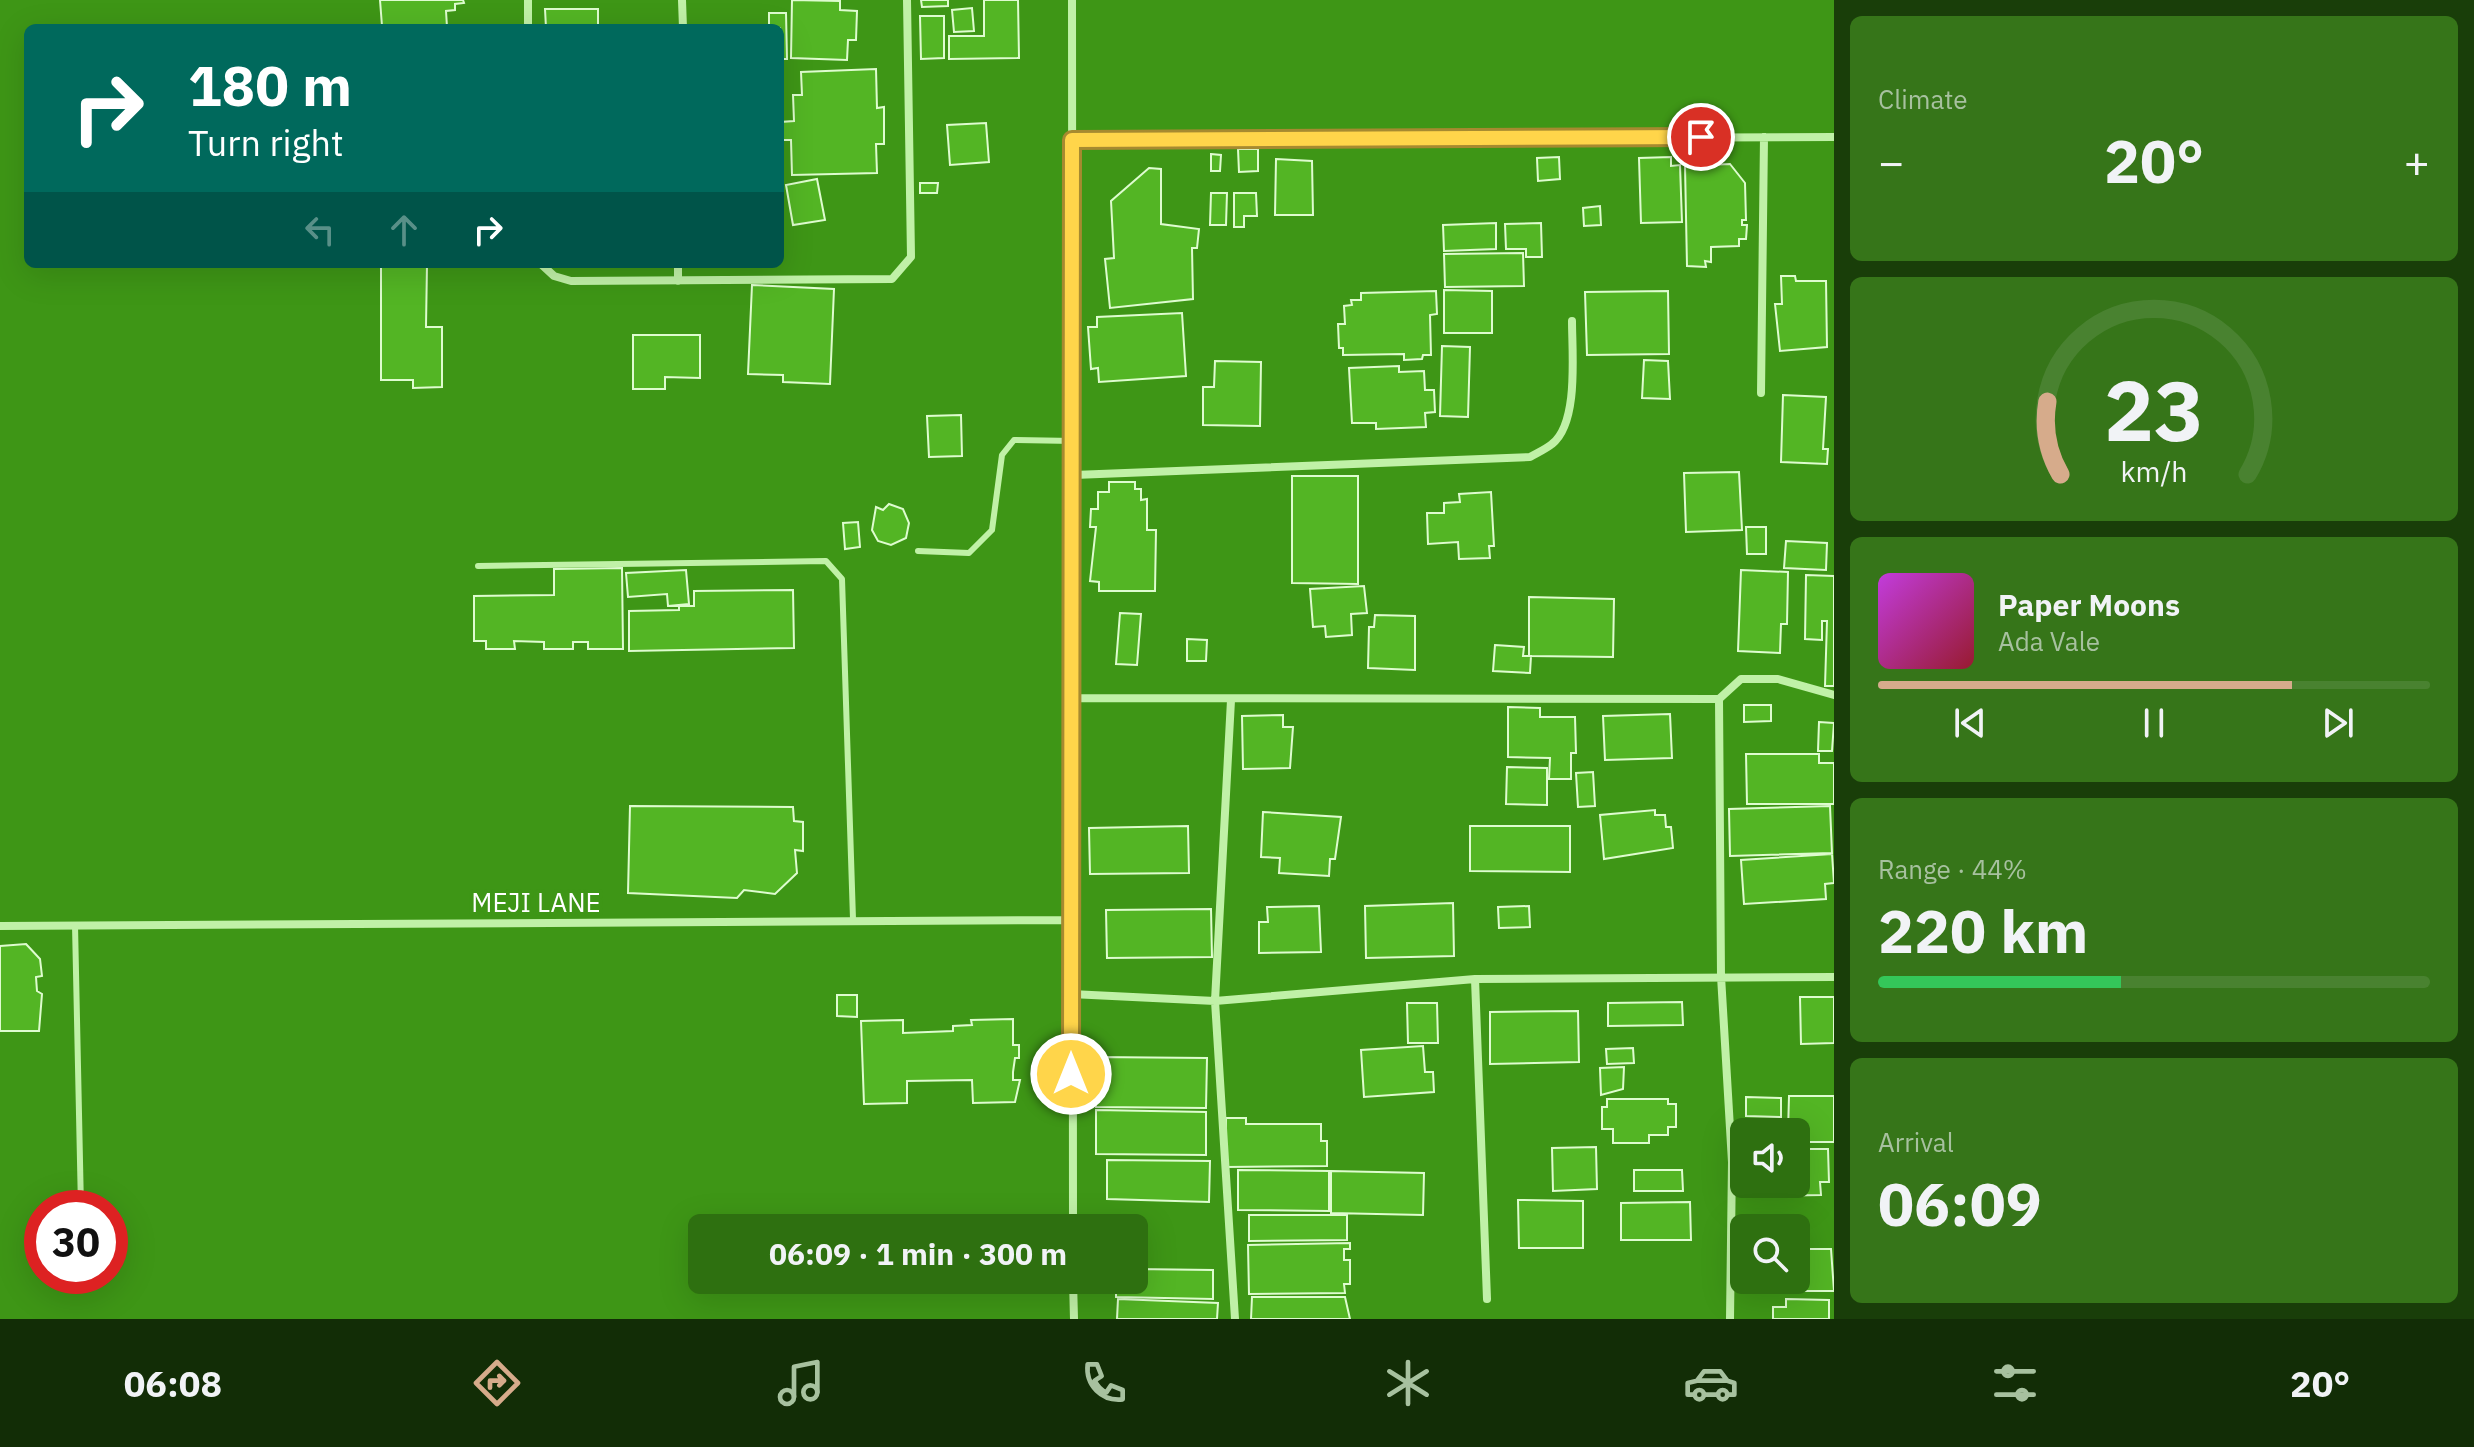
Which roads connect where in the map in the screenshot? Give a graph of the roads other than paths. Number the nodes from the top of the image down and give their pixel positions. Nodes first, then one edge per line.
1 (528, 0) edge
2 (682, 0) edge
3 (907, 0) edge
4 (1072, 0) edge
5 (528, 24) edge
6 (683, 24) edge
7 (1764, 137) junction
8 (1834, 137) edge
9 (1072, 140) junction
10 (545, 268) edge
11 (678, 268) edge
12 (678, 281) junction
13 (1572, 321) dead end
14 (1761, 393) dead end
15 (1074, 441) junction
16 (1074, 475) junction
17 (918, 551) dead end
18 (478, 566) dead end
19 (1834, 695) edge
20 (1072, 698) junction
21 (1719, 699) junction
22 (1231, 700) junction
23 (853, 919) junction
24 (1072, 920) junction
25 (75, 925) junction
26 (0, 926) edge
27 (1721, 976) junction
28 (1834, 977) edge
29 (1475, 979) junction
30 (1071, 994) junction
31 (1215, 1001) junction
32 (81, 1190) edge
33 (1073, 1214) edge
34 (1073, 1294) edge
35 (1487, 1299) dead end
36 (1074, 1319) edge
37 (1235, 1319) edge
38 (1730, 1319) edge

1 - 5 street
2 - 6 street
3 - 12 street
4 - 9 street
7 - 8 street
7 - 9 street
7 - 14 street
9 - 15 street
10 - 12 street
11 - 12 street
13 - 16 street
15 - 16 street
15 - 17 lane
16 - 20 street
18 - 23 lane
19 - 21 street
20 - 22 street
20 - 24 street
21 - 22 street
21 - 27 street
22 - 31 street
23 - 24 street, MEJI LANE
23 - 25 street, MEJI LANE
24 - 30 street
25 - 26 street, MEJI LANE
25 - 32 lane
27 - 28 street
27 - 29 street
27 - 38 street
29 - 31 street
29 - 35 street
30 - 31 street
30 - 33 street
31 - 37 street
34 - 36 street

